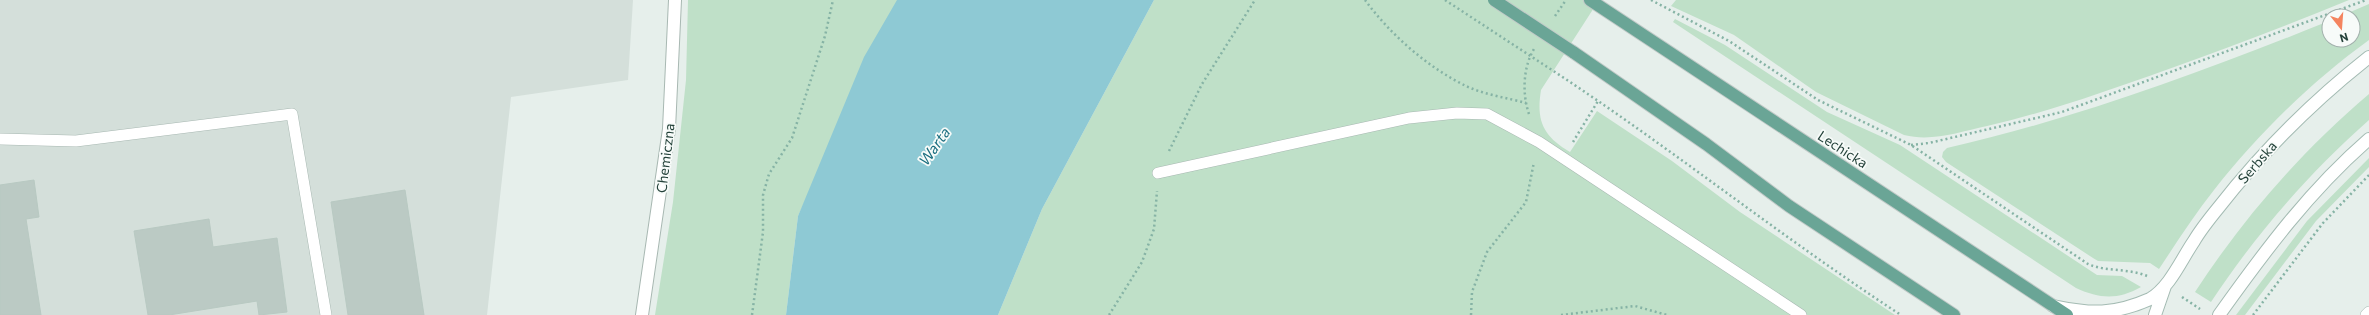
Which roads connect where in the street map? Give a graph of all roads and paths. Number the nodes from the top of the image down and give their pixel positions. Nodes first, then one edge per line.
1 (675, 0) edge
2 (833, 0) edge
3 (1254, 0) edge
4 (1365, 0) edge
5 (1445, 0) edge
6 (1494, 0) edge
7 (1566, 0) edge
8 (1590, 0) edge
9 (1651, 0) edge
10 (1660, 0) edge
11 (2366, 0) edge
12 (1657, 5) junction
13 (1554, 19) dead end
14 (1537, 44) dead end
15 (2369, 57) edge
16 (1598, 101) junction
17 (1526, 103) junction
18 (0, 139) edge
19 (2369, 139) edge
20 (1539, 142) junction
21 (1911, 145) junction
22 (1563, 157) junction
23 (1158, 173) junction
24 (2369, 175) edge
25 (2151, 277) dead end
26 (2165, 285) junction
27 (2053, 306) junction
28 (2369, 312) edge
29 (326, 315) edge
30 (642, 315) edge
31 (752, 315) edge
32 (1109, 315) edge
33 (1471, 315) edge
34 (1561, 315) edge
35 (1666, 315) edge
36 (1801, 315) edge
37 (1901, 315) edge
38 (1954, 315) edge
39 (2067, 315) edge
40 (2155, 315) edge
41 (2219, 315) edge
42 (2253, 315) edge
43 (2366, 315) edge

1 - 30 street, Chemiczna
2 - 31 path
3 - 23 path
4 - 17 path
5 - 16 path, bridge
6 - 38 main road, bridge
7 - 13 path
8 - 27 main road, Lechicka
9 - 12 path
10 - 12 path
11 - 21 path
12 - 21 path
14 - 17 path
15 - 26 street, Serbska
16 - 22 path
16 - 37 path
17 - 20 path
18 - 29 lane
19 - 41 street
20 - 22 lane
20 - 23 lane
20 - 33 path
21 - 25 path
22 - 36 lane
23 - 32 path
24 - 42 path
26 - 27 street, Serbska
26 - 40 street, Serbska
27 - 39 main road, Lechicka
28 - 43 lane
34 - 35 path

